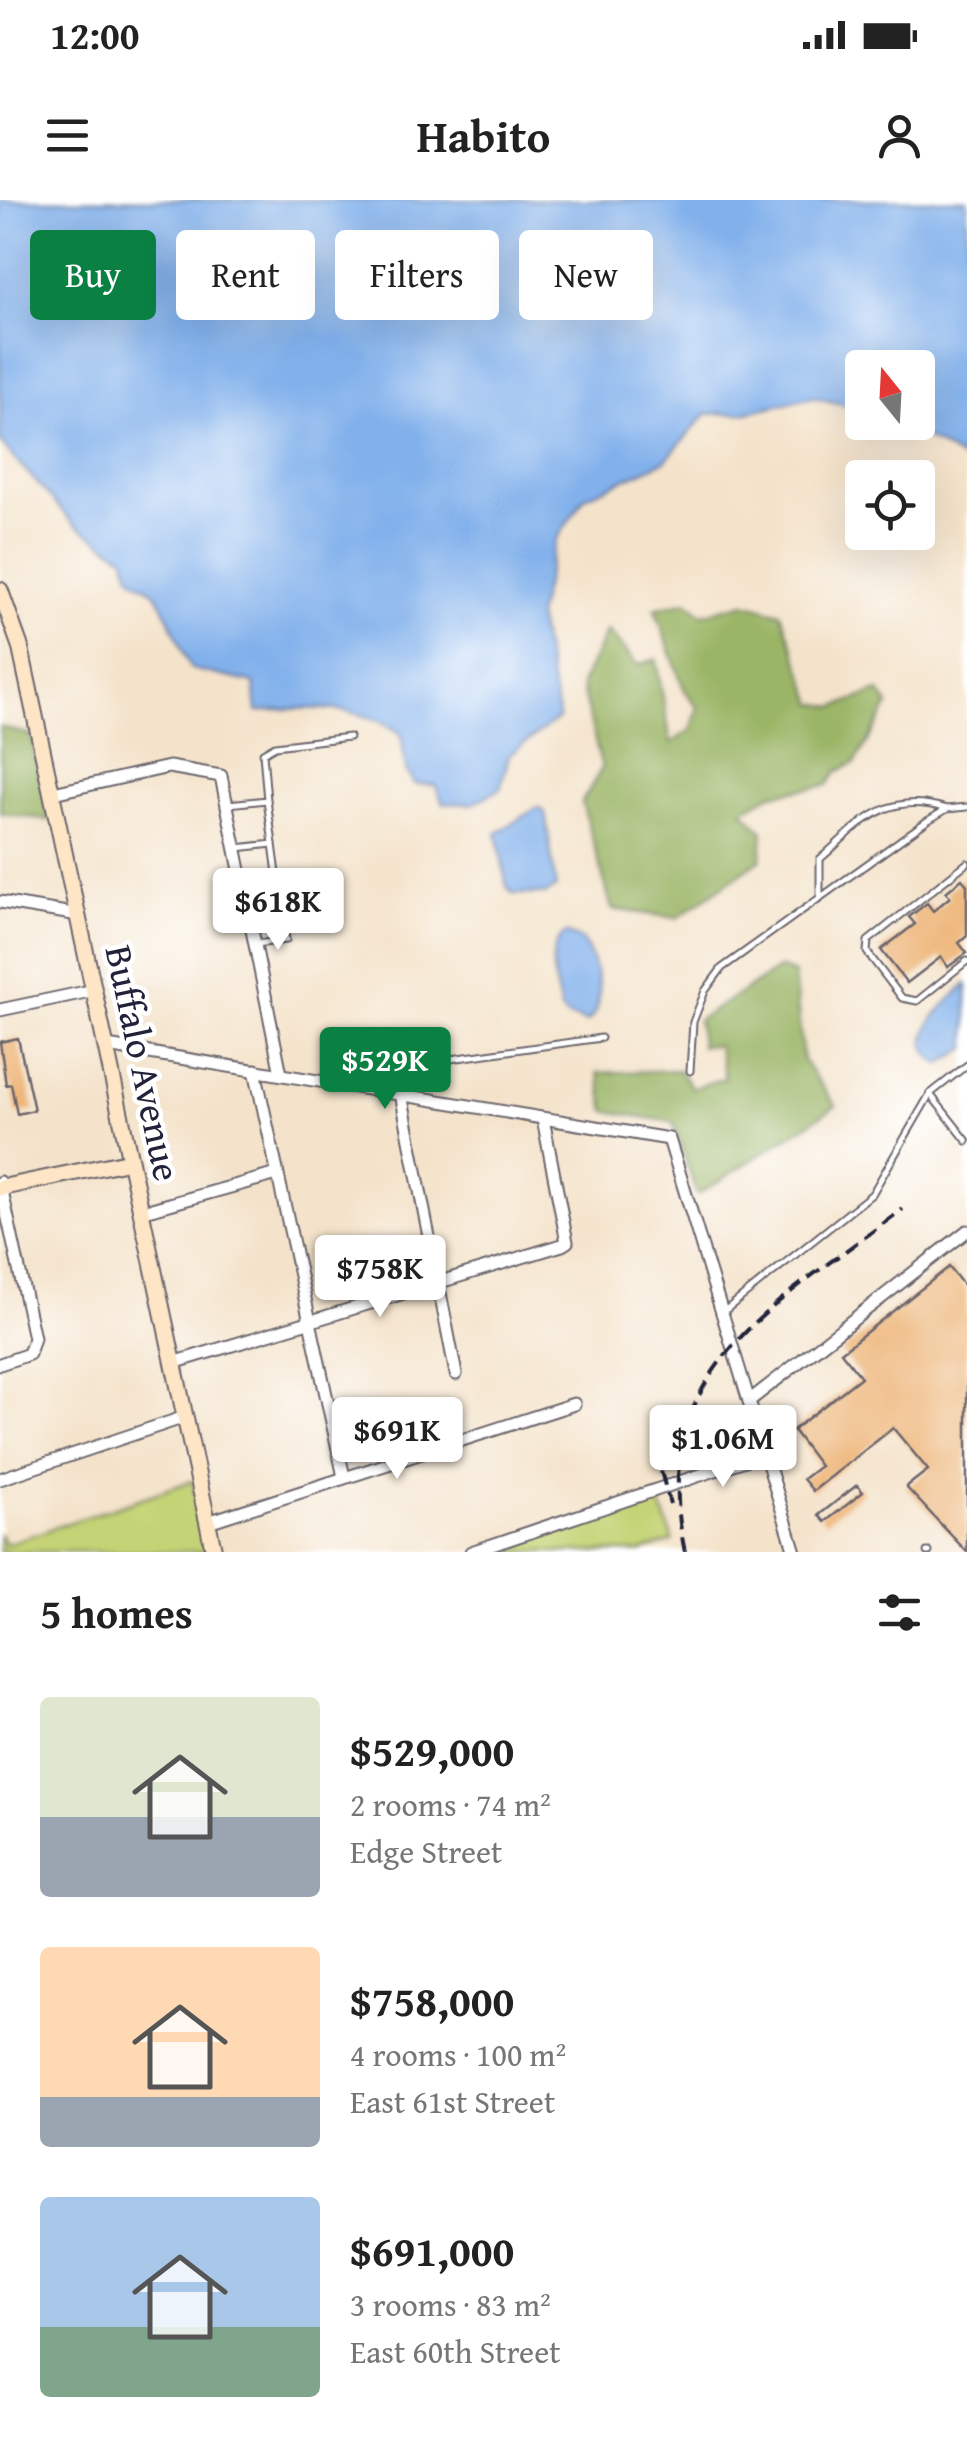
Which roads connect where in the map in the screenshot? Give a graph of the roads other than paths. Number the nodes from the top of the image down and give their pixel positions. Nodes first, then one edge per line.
1 (0, 590) edge
2 (350, 736) dead end
3 (53, 794) junction
4 (267, 800) junction
5 (228, 804) junction
6 (967, 807) edge
7 (947, 809) junction
8 (272, 844) junction
9 (236, 845) junction
10 (967, 863) edge
11 (820, 898) junction
12 (0, 902) edge
13 (78, 915) junction
14 (255, 944) junction
15 (967, 961) edge
16 (96, 990) junction
17 (0, 1010) edge
18 (601, 1038) dead end
19 (107, 1046) junction
20 (967, 1066) edge
21 (255, 1070) junction
22 (690, 1071) dead end
23 (281, 1074) junction
24 (401, 1094) junction
25 (930, 1094) junction
26 (543, 1118) junction
27 (967, 1141) edge
28 (130, 1161) junction
29 (278, 1174) junction
30 (0, 1186) edge
31 (141, 1212) junction
32 (967, 1231) edge
33 (438, 1280) junction
34 (723, 1312) junction
35 (310, 1321) junction
36 (174, 1362) junction
37 (0, 1364) edge
38 (456, 1374) dead end
39 (749, 1401) junction
40 (574, 1404) dead end
41 (185, 1416) junction
42 (766, 1453) junction
43 (344, 1478) junction
44 (0, 1479) edge
45 (208, 1522) junction
46 (214, 1552) edge
47 (471, 1552) edge
48 (795, 1552) edge

1 - 3 street, Buffalo Avenue
2 - 4 lane
3 - 5 street
3 - 13 street, Buffalo Avenue
4 - 5 lane
4 - 8 lane
5 - 9 street
6 - 7 lane
7 - 11 lane
7 - 11 lane
8 - 9 lane
8 - 14 lane
9 - 14 street
10 - 15 lane
11 - 22 lane
12 - 13 street
13 - 16 street, Buffalo Avenue
14 - 23 street
16 - 17 street
16 - 19 street, Buffalo Avenue
18 - 24 lane
19 - 21 street
19 - 28 street, Buffalo Avenue
20 - 25 lane
21 - 23 street
21 - 29 street
23 - 24 street
24 - 26 street
24 - 33 street
25 - 27 lane
25 - 34 lane
26 - 33 street
26 - 34 street
28 - 30 street
28 - 31 street, Buffalo Avenue
29 - 31 street
29 - 35 street
30 - 37 street
31 - 36 street, Buffalo Avenue
32 - 39 street
33 - 35 street
33 - 38 street
34 - 39 street
35 - 36 street
35 - 43 street
36 - 41 street, Buffalo Avenue
39 - 42 street
40 - 43 street
41 - 44 street
41 - 45 street, Buffalo Avenue
42 - 47 street
42 - 48 street
43 - 45 street
45 - 46 street, Buffalo Avenue

